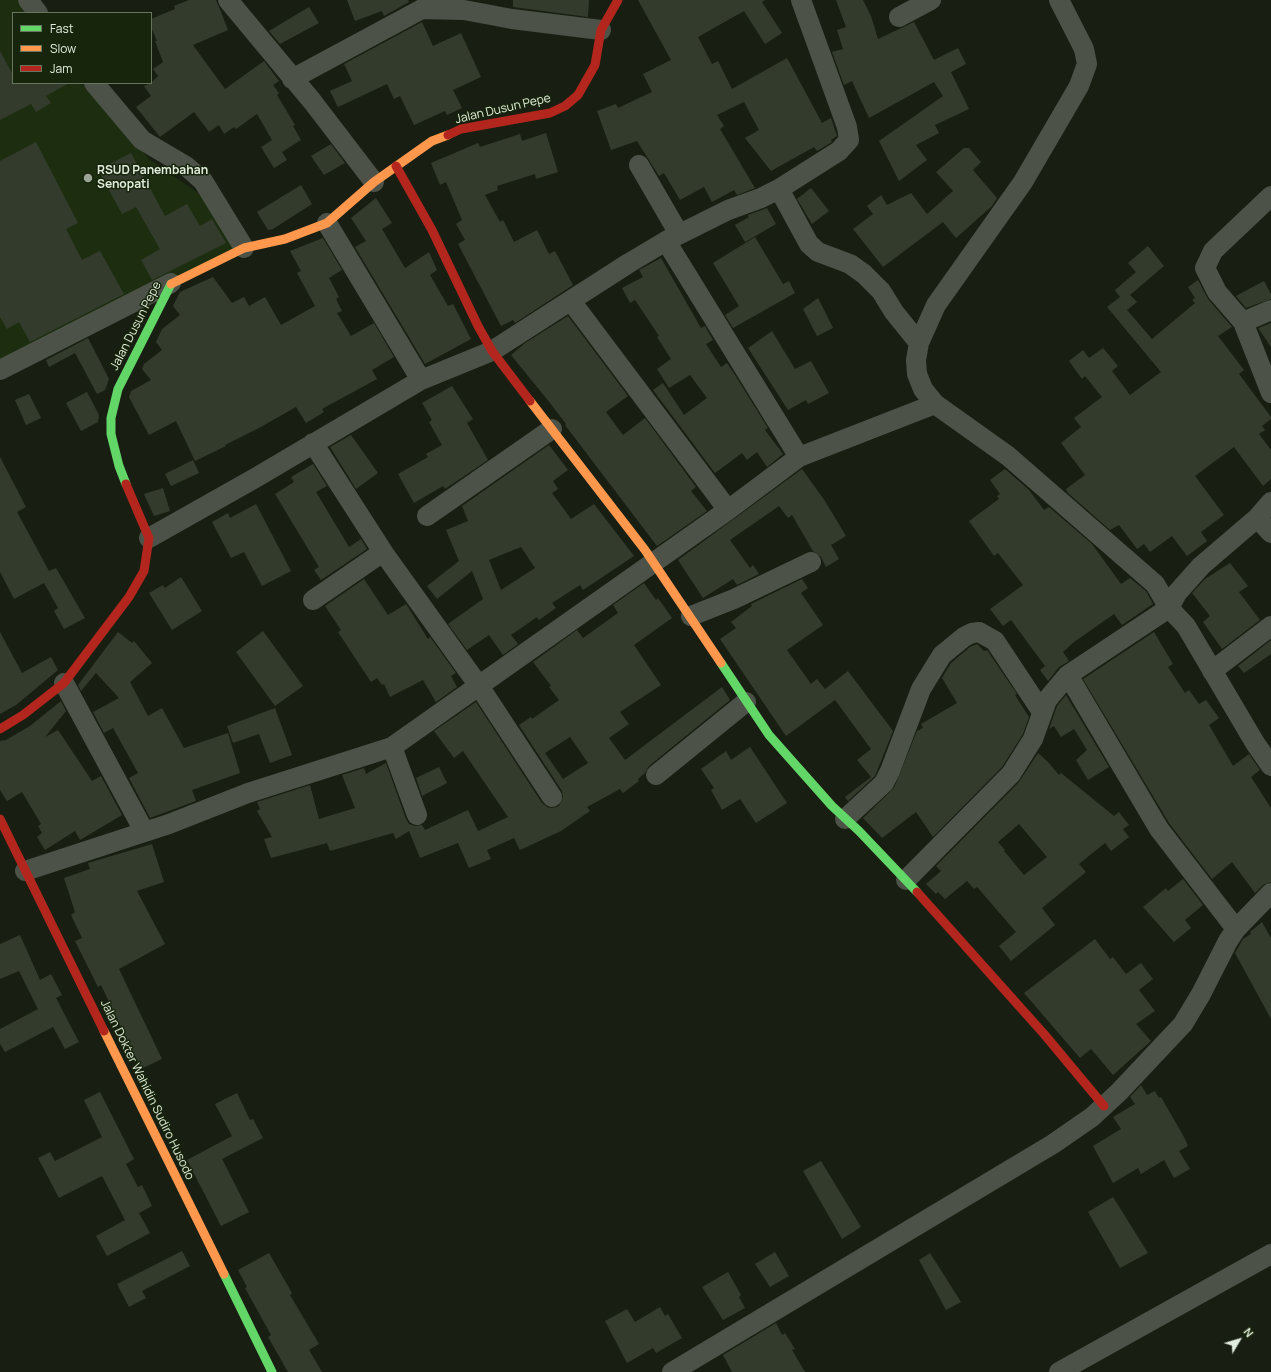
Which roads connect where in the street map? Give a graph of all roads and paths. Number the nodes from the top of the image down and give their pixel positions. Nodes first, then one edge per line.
1 (28, 0) edge
2 (228, 0) edge
3 (618, 0) edge
4 (800, 0) edge
5 (931, 0) edge
6 (1059, 0) edge
7 (37, 12) edge
8 (900, 17) dead end
9 (601, 30) junction
10 (292, 79) junction
11 (95, 84) edge
12 (639, 165) dead end
13 (396, 166) junction
14 (374, 182) junction
15 (779, 189) junction
16 (1271, 196) edge
17 (327, 223) junction
18 (673, 237) junction
19 (244, 248) junction
20 (171, 284) junction
21 (571, 301) junction
22 (1271, 310) edge
23 (1243, 322) junction
24 (919, 342) junction
25 (492, 351) junction
26 (0, 370) edge
27 (421, 380) junction
28 (1271, 393) edge
29 (935, 404) junction
30 (552, 429) junction
31 (313, 443) junction
32 (799, 457) junction
33 (1271, 502) edge
34 (728, 510) junction
35 (427, 516) dead end
36 (1257, 518) junction
37 (1271, 533) edge
38 (149, 538) junction
39 (383, 552) junction
40 (653, 562) junction
41 (811, 562) dead end
42 (313, 600) dead end
43 (1169, 608) junction
44 (691, 616) junction
45 (1271, 626) edge
46 (1212, 671) junction
47 (1068, 676) junction
48 (64, 683) junction
49 (479, 686) junction
50 (746, 702) junction
51 (1042, 712) junction
52 (0, 728) edge
53 (392, 747) junction
54 (1271, 766) edge
55 (656, 775) dead end
56 (552, 797) dead end
57 (417, 815) dead end
58 (846, 818) junction
59 (0, 819) edge
60 (144, 831) junction
61 (25, 871) junction
62 (906, 880) junction
63 (1271, 893) edge
64 (1236, 929) junction
65 (1104, 1106) junction
66 (1271, 1254) edge
67 (272, 1372) edge
68 (672, 1372) edge
69 (1059, 1372) edge

1 - 7 street
2 - 10 street
3 - 9 street, Jalan Dusun Pepe
4 - 15 street
5 - 8 street
6 - 24 street
9 - 10 street
9 - 13 street, Jalan Dusun Pepe
10 - 14 street
11 - 19 street
12 - 18 street
13 - 14 street, Jalan Dusun Pepe
13 - 25 street
14 - 17 street, Jalan Dusun Pepe
15 - 18 street
15 - 24 street
16 - 23 street
17 - 19 street, Jalan Dusun Pepe
17 - 27 street
18 - 21 street
18 - 32 street
19 - 20 street, Jalan Dusun Pepe
20 - 26 street
20 - 38 street, Jalan Dusun Pepe
21 - 25 street
21 - 34 street
22 - 23 street
23 - 28 street
24 - 29 street
25 - 27 street
25 - 30 street
27 - 31 street
29 - 32 street
29 - 43 street
30 - 35 street
30 - 40 street
31 - 38 street
31 - 39 street
32 - 34 street
33 - 36 street
34 - 40 street
36 - 37 street
36 - 43 street
38 - 48 street
39 - 42 street
39 - 49 street
40 - 44 street
40 - 49 street
41 - 44 street
43 - 46 street
43 - 47 street
44 - 50 street
45 - 46 street
46 - 54 street
47 - 51 street
47 - 64 street
48 - 52 street
48 - 60 street
49 - 53 street
49 - 56 street
50 - 55 street
50 - 58 street
51 - 58 street
51 - 62 street
53 - 57 street
53 - 60 street
58 - 62 street
59 - 61 street, Jalan Dokter Wahidin Sudiro Husodo
60 - 61 street
61 - 67 street, Jalan Dokter Wahidin Sudiro Husodo
62 - 65 street
63 - 64 street
64 - 65 street
65 - 68 street
66 - 69 street

